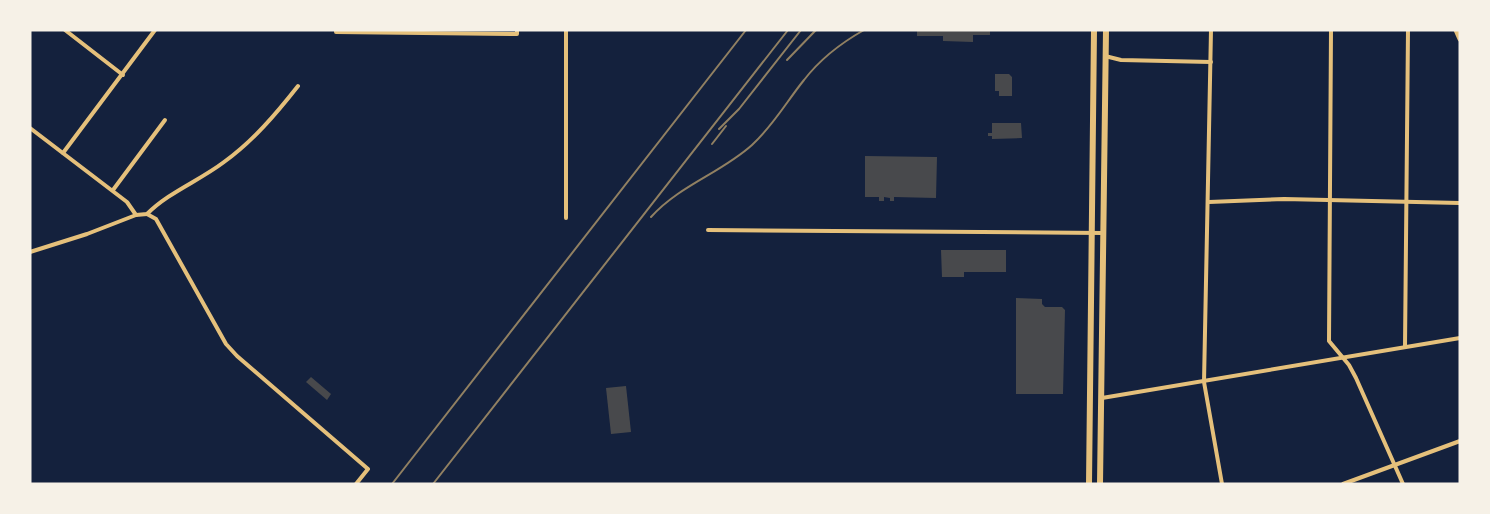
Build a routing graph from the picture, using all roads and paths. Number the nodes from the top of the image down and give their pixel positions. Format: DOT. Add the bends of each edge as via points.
graph roads {
  1 [pos="65,30"];
  2 [pos="155,30"];
  3 [pos="517,30"];
  4 [pos="566,30"];
  5 [pos="1094,30"];
  6 [pos="1106,30"];
  7 [pos="1211,30"];
  8 [pos="1331,30"];
  9 [pos="1408,30"];
  10 [pos="1456,30"];
  11 [pos="336,31"];
  12 [pos="1460,39"];
  13 [pos="1106,56"];
  14 [pos="1211,62"];
  15 [pos="123,75"];
  16 [pos="298,86"];
  17 [pos="165,120"];
  18 [pos="30,128"];
  19 [pos="63,153"];
  20 [pos="113,190"];
  21 [pos="1330,200"];
  22 [pos="1209,202"];
  23 [pos="1460,202"];
  24 [pos="1405,203"];
  25 [pos="136,214"];
  26 [pos="147,214"];
  27 [pos="566,218"];
  28 [pos="708,230"];
  29 [pos="1092,233"];
  30 [pos="1103,233"];
  31 [pos="30,252"];
  32 [pos="1460,338"];
  33 [pos="1404,347"];
  34 [pos="1343,357"];
  35 [pos="1204,382"];
  36 [pos="1101,398"];
  37 [pos="1460,441"];
  38 [pos="1394,465"];
  39 [pos="356,484"];
  40 [pos="1089,484"];
  41 [pos="1100,484"];
  42 [pos="1222,484"];
  43 [pos="1343,484"];
  44 [pos="1403,484"];
  1 -- 15 [label="street"];
  2 -- 15 [label="street"];
  3 -- 11 [label="street" via="517,34"];
  4 -- 27 [label="street"];
  5 -- 29 [label="main road"];
  6 -- 13 [label="main road"];
  7 -- 14 [label="street"];
  8 -- 21 [label="street"];
  9 -- 24 [label="street"];
  10 -- 12 [label="street"];
  13 -- 14 [label="street" via="1121,60"];
  13 -- 30 [label="main road"];
  14 -- 22 [label="street"];
  15 -- 19 [label="street"];
  16 -- 26 [label="street" via="249,142"];
  17 -- 20 [label="street"];
  18 -- 19 [label="street"];
  19 -- 20 [label="street"];
  20 -- 25 [label="street"];
  21 -- 22 [label="street"];
  21 -- 24 [label="street"];
  21 -- 34 [label="street" via="1329,341"];
  22 -- 35 [label="street"];
  23 -- 24 [label="street"];
  24 -- 33 [label="street"];
  25 -- 26 [label="street"];
  25 -- 31 [label="street"];
  26 -- 39 [label="street" via="156,219 226,344 368,469"];
  28 -- 29 [label="street"];
  29 -- 30 [label="street"];
  29 -- 40 [label="main road"];
  30 -- 36 [label="main road"];
  32 -- 33 [label="street"];
  33 -- 34 [label="street"];
  34 -- 35 [label="street"];
  34 -- 38 [label="street"];
  35 -- 36 [label="street"];
  35 -- 42 [label="street"];
  36 -- 41 [label="main road"];
  37 -- 38 [label="street"];
  38 -- 43 [label="street"];
  38 -- 44 [label="street"];
}
